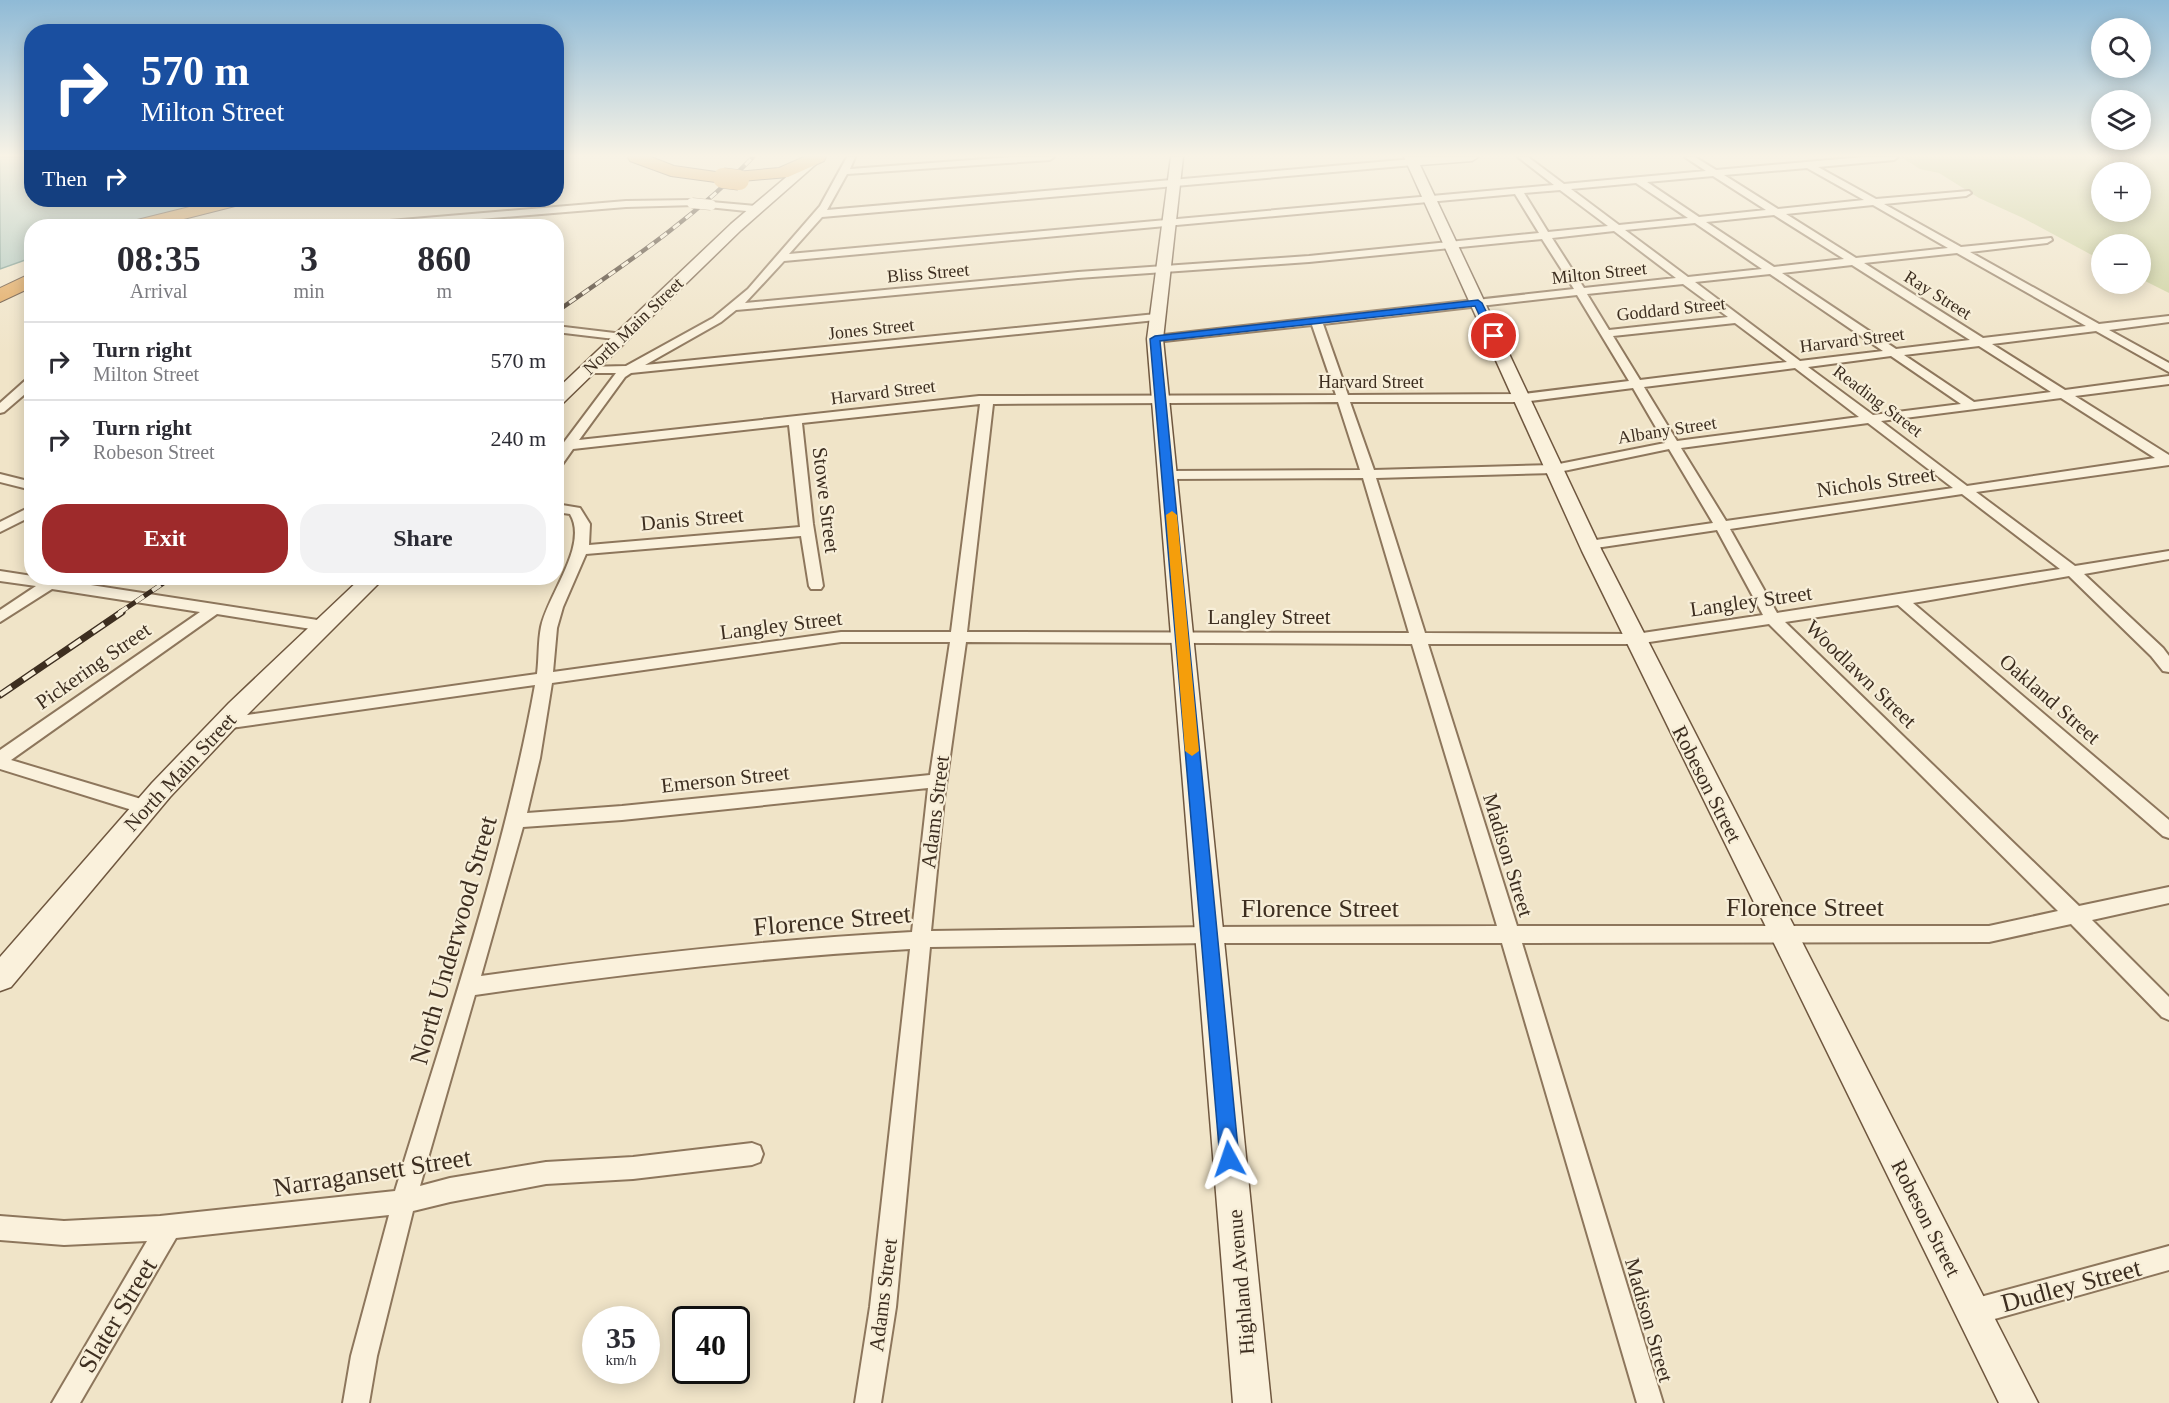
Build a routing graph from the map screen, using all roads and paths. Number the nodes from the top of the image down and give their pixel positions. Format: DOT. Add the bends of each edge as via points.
graph roads {
  1 [pos="743,222"];
  2 [pos="812,222"];
  3 [pos="1174,222"];
  4 [pos="1440,222"];
  5 [pos="1537,222"];
  6 [pos="1612,222"];
  7 [pos="1673,222"];
  8 [pos="1701,222"];
  9 [pos="1792,222"];
  10 [pos="1912,222"];
  11 [pos="1168,223"];
  12 [pos="1619,228"];
  13 [pos="1545,235"];
  14 [pos="2048,240"];
  15 [pos="1450,245"];
  16 [pos="1961,250"];
  17 [pos="782,258"];
  18 [pos="1853,261"];
  19 [pos="24,267"];
  20 [pos="1162,270"];
  21 [pos="1770,271"];
  22 [pos="24,272"];
  23 [pos="24,279"];
  24 [pos="1688,280"];
  25 [pos="2,281"];
  26 [pos="24,282"];
  27 [pos="1580,291"];
  28 [pos="0,296"];
  29 [pos="1478,303"];
  30 [pos="733,307"];
  31 [pos="1740,319"];
  32 [pos="2169,319"];
  33 [pos="1317,322"];
  34 [pos="1156,328"];
  35 [pos="2098,328"];
  36 [pos="564,330"];
  37 [pos="1605,334"];
  38 [pos="623,337"];
  39 [pos="1982,342"];
  40 [pos="1893,353"];
  41 [pos="1799,364"];
  42 [pos="2169,368"];
  43 [pos="589,369"];
  44 [pos="627,370"];
  45 [pos="2169,380"];
  46 [pos="1636,386"];
  47 [pos="24,388"];
  48 [pos="564,392"];
  49 [pos="2064,395"];
  50 [pos="1523,398"];
  51 [pos="987,400"];
  52 [pos="1160,400"];
  53 [pos="1344,400"];
  54 [pos="1974,407"];
  55 [pos="0,410"];
  56 [pos="795,420"];
  57 [pos="1874,420"];
  58 [pos="570,446"];
  59 [pos="1672,446"];
  60 [pos="564,453"];
  61 [pos="2168,460"];
  62 [pos="1554,469"];
  63 [pos="1368,473"];
  64 [pos="1168,475"];
  65 [pos="0,478"];
  66 [pos="24,484"];
  67 [pos="1967,490"];
  68 [pos="564,509"];
  69 [pos="24,514"];
  70 [pos="1720,525"];
  71 [pos="0,528"];
  72 [pos="807,531"];
  73 [pos="1589,545"];
  74 [pos="580,550"];
  75 [pos="2169,555"];
  76 [pos="2073,571"];
  77 [pos="0,576"];
  78 [pos="24,580"];
  79 [pos="48,585"];
  80 [pos="55,585"];
  81 [pos="366,585"];
  82 [pos="816,586"];
  83 [pos="1901,600"];
  84 [pos="213,610"];
  85 [pos="0,618"];
  86 [pos="1772,618"];
  87 [pos="324,626"];
  88 [pos="958,638"];
  89 [pos="1419,638"];
  90 [pos="1182,639"];
  91 [pos="1636,639"];
  92 [pos="2166,659"];
  93 [pos="545,677"];
  94 [pos="224,723"];
  95 [pos="0,761"];
  96 [pos="938,781"];
  97 [pos="145,807"];
  98 [pos="516,821"];
  99 [pos="2169,831"];
  100 [pos="2169,895"];
  101 [pos="2074,914"];
  102 [pos="1784,934"];
  103 [pos="1209,935"];
  104 [pos="1509,935"];
  105 [pos="921,939"];
  106 [pos="9,958"];
  107 [pos="0,978"];
  108 [pos="469,987"];
  109 [pos="2169,1011"];
  110 [pos="752,1154"];
  111 [pos="404,1202"];
  112 [pos="169,1227"];
  113 [pos="0,1228"];
  114 [pos="2169,1258"];
  115 [pos="1973,1312"];
  116 [pos="65,1403"];
  117 [pos="356,1403"];
  118 [pos="868,1403"];
  119 [pos="1252,1403"];
  120 [pos="1650,1403"];
  121 [pos="2019,1403"];
  1 -- 38 [label="main road, North Main Street"];
  2 -- 17 [label="street"];
  3 -- 11 [label="street"];
  4 -- 15 [label="main road, Robeson Street"];
  5 -- 13 [label="street, Woodlawn Street"];
  6 -- 12 [label="street, Reading Street"];
  7 -- 12 [label="street, Bliss Street"];
  8 -- 21 [label="street"];
  9 -- 18 [label="street, Ray Street"];
  10 -- 16 [label="street"];
  11 -- 17 [label="street"];
  11 -- 20 [label="main road, Highland Avenue"];
  12 -- 13 [label="street, Bliss Street"];
  12 -- 24 [label="street, Reading Street"];
  13 -- 15 [label="street, Bliss Street"];
  13 -- 27 [label="street, Woodlawn Street"];
  14 -- 16 [label="street, Milton Street"];
  15 -- 20 [label="street, Bliss Street"];
  15 -- 29 [label="main road, Robeson Street"];
  16 -- 18 [label="street, Milton Street"];
  16 -- 35 [label="street"];
  17 -- 30 [label="street"];
  18 -- 21 [label="street, Milton Street"];
  18 -- 39 [label="street, Ray Street"];
  19 -- 25 [label="highway"];
  20 -- 30 [label="street, Bliss Street"];
  20 -- 34 [label="main road, Highland Avenue"];
  21 -- 24 [label="street, Milton Street"];
  21 -- 40 [label="street"];
  22 -- 25 [label="highway"];
  23 -- 25 [label="highway"];
  24 -- 27 [label="street, Milton Street"];
  24 -- 31 [label="street, Reading Street"];
  26 -- 28 [label="highway"];
  27 -- 29 [label="street, Milton Street"];
  27 -- 37 [label="street, Woodlawn Street"];
  29 -- 33 [label="street, Milton Street"];
  29 -- 50 [label="main road, Robeson Street"];
  30 -- 44 [label="street" via="717,320"];
  31 -- 37 [label="street, Goddard Street"];
  31 -- 41 [label="street, Reading Street"];
  32 -- 35 [label="street, Harvard Street"];
  33 -- 34 [label="street, Milton Street"];
  33 -- 53 [label="street, Madison Street"];
  34 -- 44 [label="street, Jones Street"];
  34 -- 52 [label="main road, Highland Avenue"];
  35 -- 39 [label="street, Harvard Street"];
  35 -- 42 [label="street"];
  36 -- 38 [label="street"];
  37 -- 46 [label="street, Woodlawn Street"];
  38 -- 43 [label="main road, North Main Street"];
  39 -- 40 [label="street, Harvard Street"];
  39 -- 49 [label="street, Ray Street"];
  40 -- 41 [label="street, Harvard Street"];
  40 -- 54 [label="street"];
  41 -- 46 [label="street, Harvard Street"];
  41 -- 57 [label="street, Reading Street"];
  43 -- 44 [label="street, Jones Street"];
  43 -- 48 [label="main road, North Main Street"];
  44 -- 58 [label="street" via="617,378"];
  45 -- 49 [label="street, Albany Street"];
  46 -- 50 [label="street, Harvard Street"];
  46 -- 59 [label="street, Woodlawn Street"];
  47 -- 55 [label="street"];
  49 -- 54 [label="street, Albany Street"];
  49 -- 61 [label="street, Ray Street"];
  50 -- 53 [label="street, Harvard Street"];
  50 -- 62 [label="main road, Robeson Street"];
  51 -- 52 [label="street, Harvard Street"];
  51 -- 56 [label="street, Harvard Street"];
  51 -- 88 [label="street, Adams Street"];
  52 -- 53 [label="street, Harvard Street"];
  52 -- 64 [label="main road, Highland Avenue"];
  53 -- 63 [label="street, Madison Street"];
  54 -- 57 [label="street, Albany Street"];
  56 -- 58 [label="street, Harvard Street"];
  56 -- 72 [label="street, Stowe Street"];
  57 -- 59 [label="street, Albany Street"];
  57 -- 67 [label="street, Reading Street"];
  58 -- 60 [label="street"];
  59 -- 62 [label="street, Albany Street"];
  59 -- 70 [label="street, Woodlawn Street"];
  61 -- 67 [label="street, Nichols Street"];
  62 -- 63 [label="street, Albany Street"];
  62 -- 73 [label="main road, Robeson Street"];
  63 -- 64 [label="street, Albany Street"];
  63 -- 89 [label="street, Madison Street"];
  64 -- 90 [label="main road, Highland Avenue"];
  65 -- 66 [label="street"];
  67 -- 70 [label="street, Nichols Street"];
  67 -- 76 [label="street, Reading Street"];
  68 -- 74 [label="street, North Underwood Street" via="575,511 584,524"];
  69 -- 71 [label="street"];
  70 -- 73 [label="street, Nichols Street"];
  70 -- 86 [label="street, Woodlawn Street"];
  72 -- 74 [label="street, Danis Street"];
  72 -- 82 [label="street, Stowe Street"];
  73 -- 91 [label="main road, Robeson Street"];
  74 -- 93 [label="street, North Underwood Street" via="549,628"];
  75 -- 76 [label="street, Langley Street"];
  76 -- 83 [label="street, Langley Street"];
  76 -- 92 [label="street, Reading Street"];
  77 -- 78 [label="street"];
  79 -- 85 [label="street"];
  80 -- 84 [label="street"];
  81 -- 87 [label="main road, North Main Street"];
  83 -- 86 [label="street, Langley Street"];
  83 -- 99 [label="street, Oakland Street"];
  84 -- 87 [label="street"];
  84 -- 95 [label="street, Pickering Street"];
  86 -- 91 [label="street, Langley Street"];
  86 -- 101 [label="street, Woodlawn Street"];
  87 -- 94 [label="main road, North Main Street"];
  88 -- 90 [label="street, Langley Street"];
  88 -- 93 [label="street, Langley Street" via="841,637"];
  88 -- 96 [label="street, Adams Street"];
  89 -- 90 [label="street, Langley Street"];
  89 -- 91 [label="street, Langley Street"];
  89 -- 104 [label="street, Madison Street"];
  90 -- 103 [label="main road, Highland Avenue"];
  91 -- 102 [label="main road, Robeson Street"];
  93 -- 94 [label="street, Langley Street"];
  93 -- 98 [label="street, North Underwood Street"];
  94 -- 97 [label="main road, North Main Street"];
  95 -- 97 [label="street"];
  96 -- 98 [label="street, Emerson Street"];
  96 -- 105 [label="street, Adams Street"];
  97 -- 106 [label="main road, North Main Street"];
  98 -- 108 [label="street, North Underwood Street"];
  100 -- 101 [label="street, Florence Street"];
  101 -- 102 [label="street, Florence Street" via="1989,934"];
  101 -- 109 [label="street, Woodlawn Street"];
  102 -- 104 [label="street, Florence Street"];
  102 -- 115 [label="main road, Robeson Street"];
  103 -- 104 [label="street, Florence Street"];
  103 -- 105 [label="street, Florence Street"];
  103 -- 119 [label="main road, Highland Avenue"];
  104 -- 120 [label="street, Madison Street"];
  105 -- 108 [label="street, Florence Street" via="831,945"];
  105 -- 118 [label="street, Adams Street" via="883,1307"];
  106 -- 107 [label="main road, North Main Street"];
  108 -- 111 [label="street, North Underwood Street"];
  110 -- 111 [label="street, Narragansett Street" via="633,1168 546,1173"];
  111 -- 112 [label="street, Narragansett Street"];
  111 -- 117 [label="street, North Underwood Street" via="364,1356"];
  112 -- 113 [label="street, Narragansett Street" via="64,1233"];
  112 -- 116 [label="street, Slater Street"];
  114 -- 115 [label="street, Dudley Street"];
  115 -- 121 [label="main road, Robeson Street"];
}
